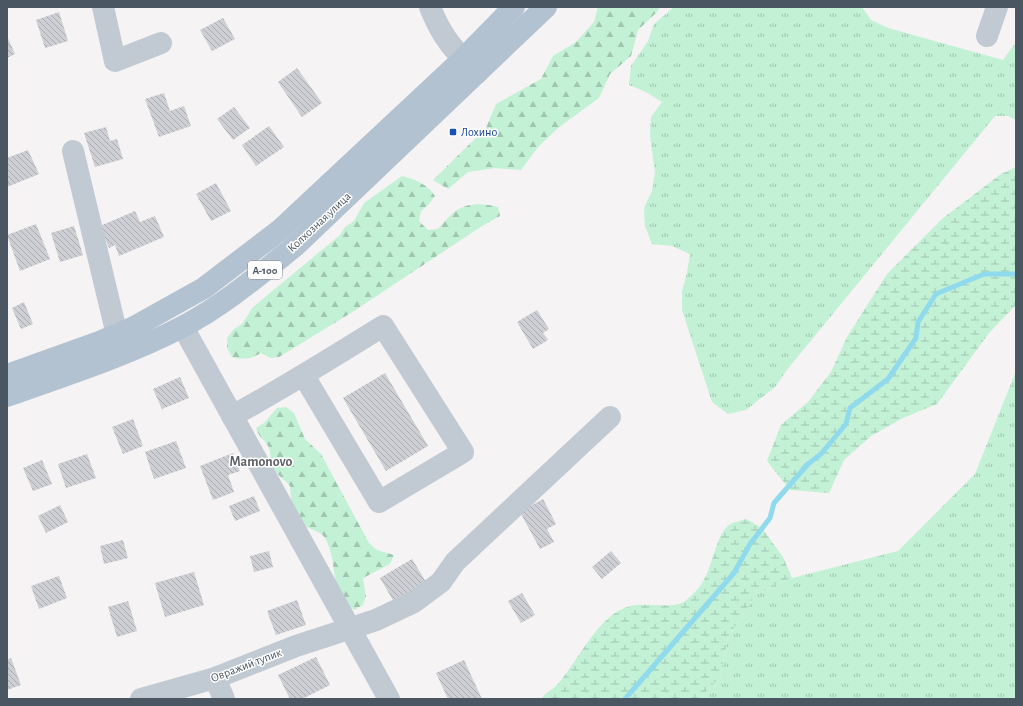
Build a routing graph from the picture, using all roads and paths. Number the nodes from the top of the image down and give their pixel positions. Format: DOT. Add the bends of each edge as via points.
graph roads {
  1 [pos="103,7"];
  2 [pos="430,7"];
  3 [pos="514,7"];
  4 [pos="546,7"];
  5 [pos="997,7"];
  6 [pos="987,36"];
  7 [pos="161,43"];
  8 [pos="470,66"];
  9 [pos="73,151"];
  10 [pos="183,327"];
  11 [pos="117,334"];
  12 [pos="7,375"];
  13 [pos="304,376"];
  14 [pos="7,396"];
  15 [pos="232,416"];
  16 [pos="610,417"];
  17 [pos="350,629"];
  18 [pos="215,678"];
  19 [pos="141,699"];
  20 [pos="224,699"];
  21 [pos="389,699"];
  1 -- 7 [label="street" via="115,61"];
  2 -- 8 [label="street" via="447,42"];
  3 -- 8 [label="main road"];
  4 -- 8 [label="main road"];
  5 -- 6 [label="street"];
  8 -- 10 [label="main road, Колхозная улица / А-100" via="295,246 256,277"];
  8 -- 11 [label="main road, Колхозная улица / А-100" via="280,230 204,288 166,311"];
  9 -- 11 [label="street"];
  10 -- 14 [label="main road, Колхозная улица / А-100" via="105,361"];
  10 -- 15 [label="street"];
  11 -- 12 [label="main road, Колхозная улица / А-100"];
  13 -- 13 [label="street" via="379,502 463,452 383,326"];
  13 -- 15 [label="street"];
  15 -- 17 [label="street"];
  16 -- 17 [label="street, Овражий тупик" via="455,562 441,582 414,602"];
  17 -- 18 [label="street, Овражий тупик" via="296,646"];
  17 -- 21 [label="street"];
  18 -- 19 [label="street, Овражий тупик"];
  18 -- 20 [label="street"];
}
